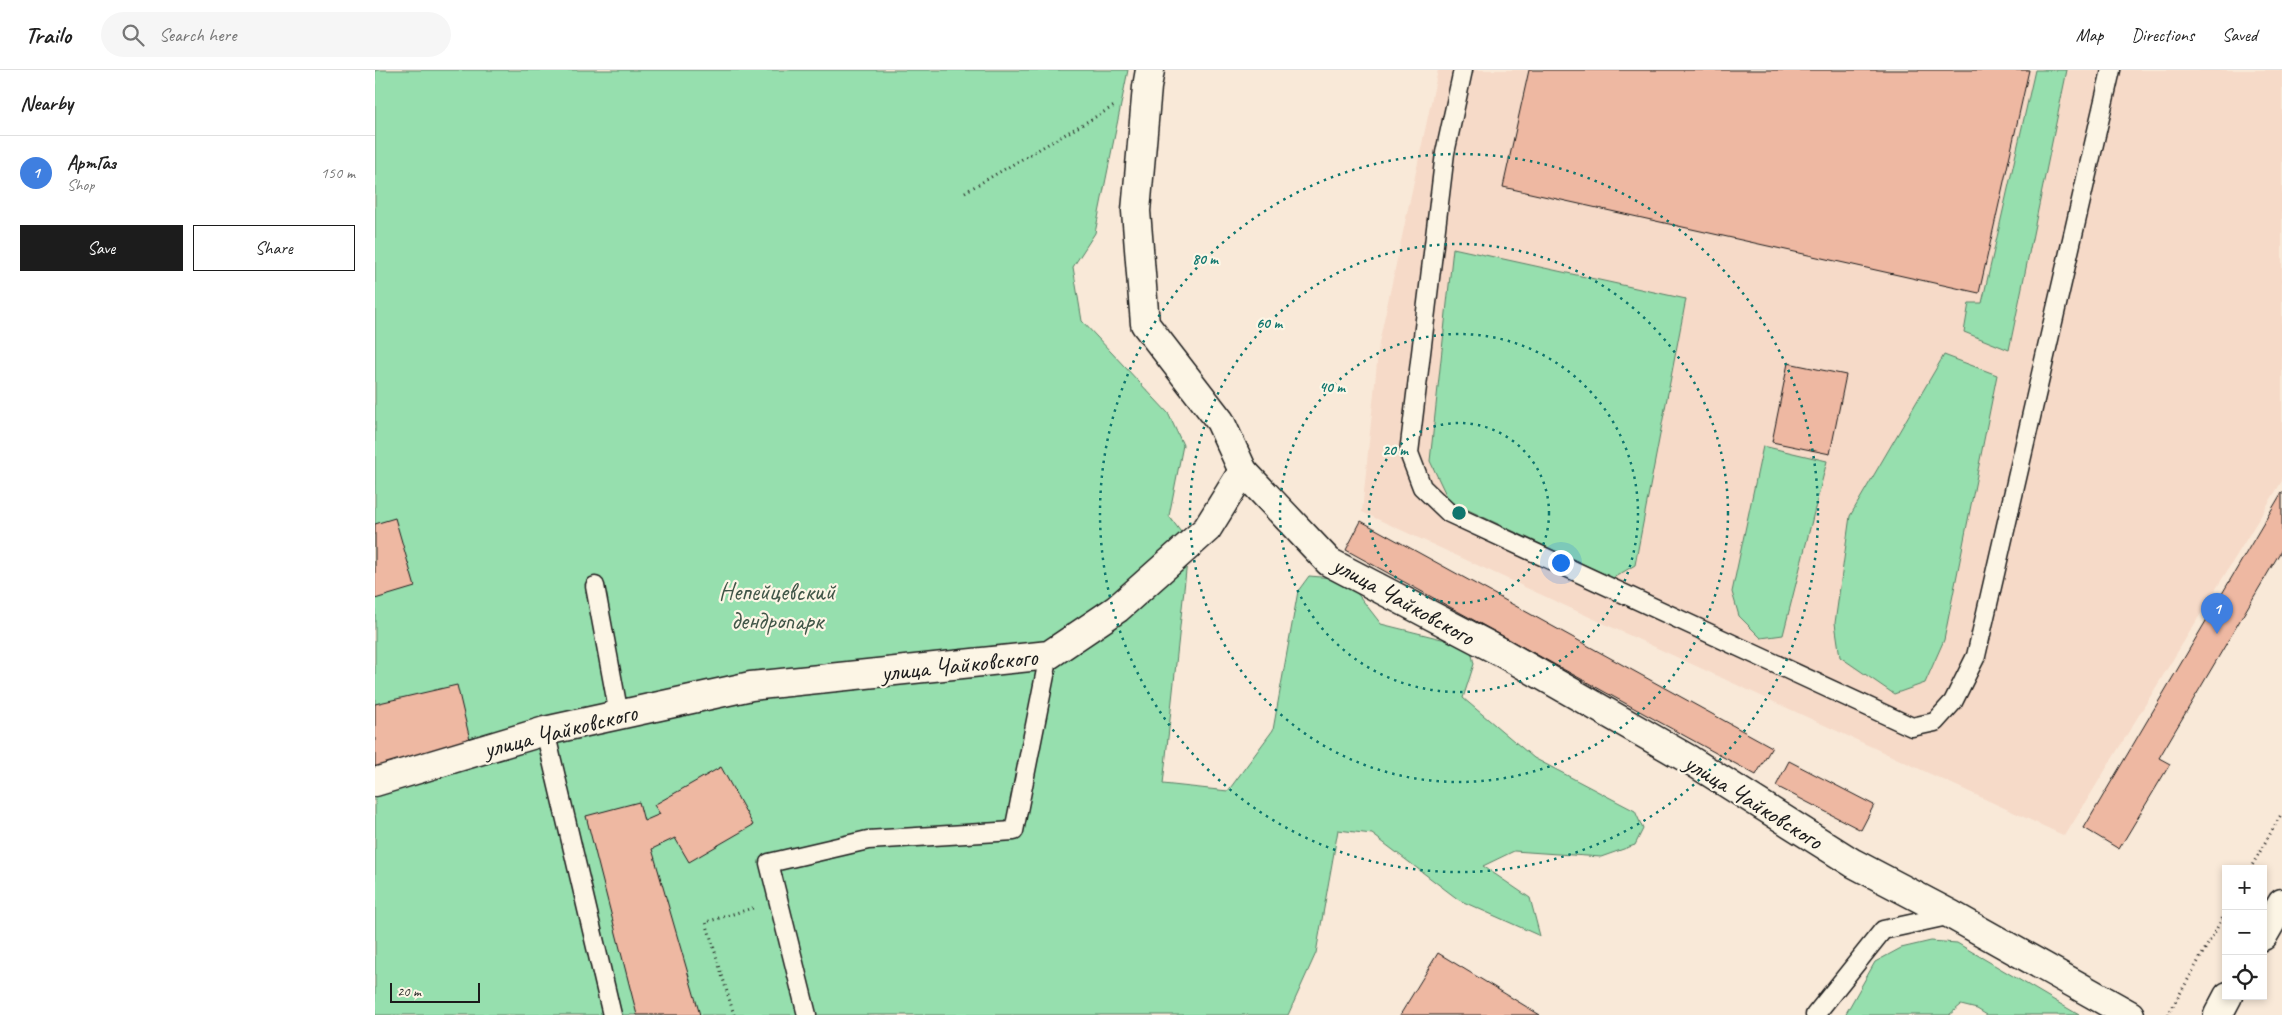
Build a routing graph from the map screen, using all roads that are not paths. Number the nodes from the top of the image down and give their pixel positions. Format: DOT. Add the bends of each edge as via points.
graph roads {
  1 [pos="1463,70"];
  2 [pos="2111,70"];
  3 [pos="1149,79"];
  4 [pos="1243,471"];
  5 [pos="595,586"];
  6 [pos="1049,655"];
  7 [pos="619,714"];
  8 [pos="545,730"];
  9 [pos="375,782"];
  10 [pos="2282,903"];
  11 [pos="1952,915"];
  12 [pos="2267,929"];
  13 [pos="2227,1000"];
  14 [pos="612,1015"];
  15 [pos="807,1015"];
  16 [pos="1815,1015"];
  17 [pos="2130,1015"];
  18 [pos="2218,1015"];
  1 -- 2 [label="lane" via="1445,153 1409,453 1422,487 1449,513 1912,726 1935,722 1953,702 1976,656"];
  3 -- 4 [label="street" via="1136,211 1145,324 1220,421"];
  4 -- 6 [label="street, улица Чайковского" via="1207,529 1117,609"];
  4 -- 11 [label="street, улица Чайковского" via="1329,562 1510,657 1690,760 1853,863"];
  5 -- 7 [label="lane"];
  6 -- 7 [label="street, улица Чайковского" via="751,686"];
  6 -- 15 [label="lane" via="1015,831 868,840 769,863"];
  7 -- 8 [label="street, улица Чайковского"];
  8 -- 9 [label="street, улица Чайковского"];
  8 -- 14 [label="lane"];
  10 -- 12 [label="street"];
  11 -- 16 [label="lane" via="1883,930"];
  11 -- 17 [label="street, улица Чайковского"];
  13 -- 18 [label="street"];
}
